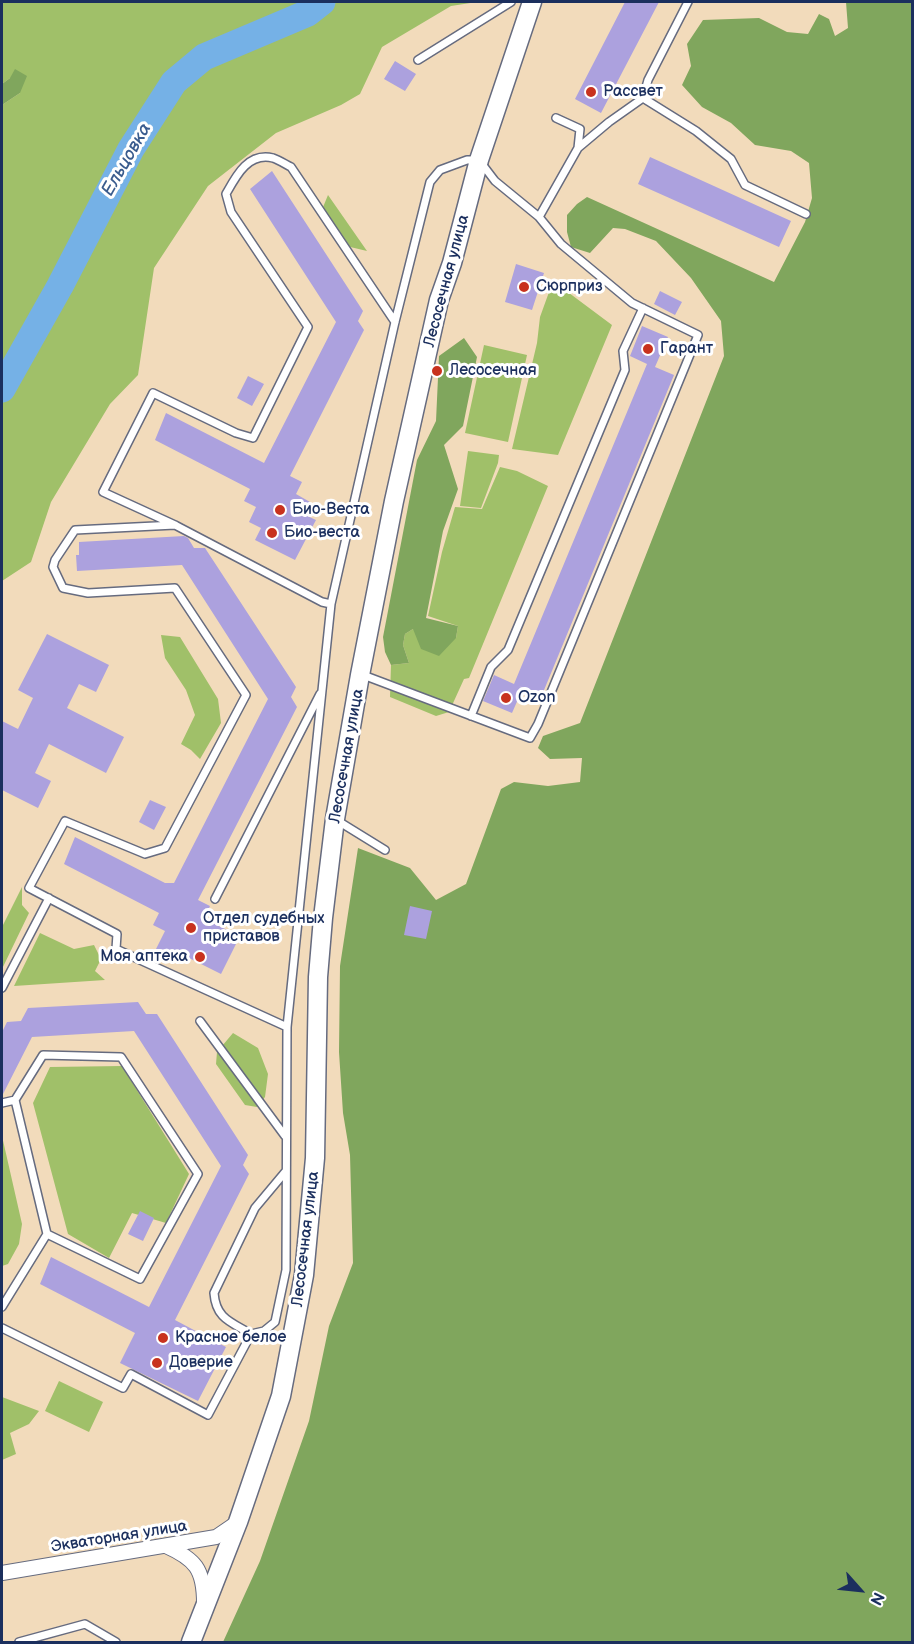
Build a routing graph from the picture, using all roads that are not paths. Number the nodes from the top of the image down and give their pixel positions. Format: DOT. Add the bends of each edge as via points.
graph roads {
  1 [pos="511,2"];
  2 [pos="532,2"];
  3 [pos="688,2"];
  4 [pos="418,60"];
  5 [pos="643,98"];
  6 [pos="556,118"];
  7 [pos="579,148"];
  8 [pos="479,160"];
  9 [pos="806,214"];
  10 [pos="539,217"];
  11 [pos="643,308"];
  12 [pos="395,322"];
  13 [pos="175,525"];
  14 [pos="332,604"];
  15 [pos="360,675"];
  16 [pos="322,689"];
  17 [pos="471,716"];
  18 [pos="335,819"];
  19 [pos="385,850"];
  20 [pos="49,898"];
  21 [pos="215,899"];
  22 [pos="2,988"];
  23 [pos="200,1021"];
  24 [pos="286,1027"];
  25 [pos="15,1100"];
  26 [pos="2,1103"];
  27 [pos="285,1136"];
  28 [pos="286,1171"];
  29 [pos="47,1234"];
  30 [pos="2,1307"];
  31 [pos="2,1328"];
  32 [pos="251,1334"];
  33 [pos="238,1522"];
  34 [pos="166,1546"];
  35 [pos="2,1572"];
  36 [pos="204,1610"];
  37 [pos="19,1642"];
  38 [pos="116,1642"];
  39 [pos="191,1642"];
  1 -- 4 [label="lane"];
  2 -- 8 [label="street, Лесосечная улица"];
  3 -- 5 [label="lane" via="648,80"];
  5 -- 7 [label="lane"];
  5 -- 9 [label="lane" via="696,131 731,159 745,185"];
  6 -- 7 [label="lane" via="580,129"];
  7 -- 10 [label="lane"];
  8 -- 10 [label="lane" via="495,181"];
  8 -- 12 [label="lane" via="440,170 429,182"];
  8 -- 15 [label="street, Лесосечная улица" via="434,323"];
  10 -- 11 [label="lane" via="561,244"];
  11 -- 17 [label="lane" via="623,351 625,370 508,651 491,667"];
  11 -- 17 [label="lane" via="698,336 538,724 530,738"];
  12 -- 13 [label="lane" via="291,167 273,158 257,157 239,171 226,194 231,212 308,327 253,438 153,393 104,492"];
  12 -- 14 [label="lane"];
  13 -- 14 [label="lane"];
  13 -- 20 [label="lane" via="75,530 53,567 63,588 88,593 175,588 246,695 165,848 145,854 65,820 29,888"];
  14 -- 16 [label="lane"];
  15 -- 17 [label="lane"];
  15 -- 18 [label="street, Лесосечная улица"];
  16 -- 21 [label="lane"];
  16 -- 24 [label="lane"];
  18 -- 19 [label="lane"];
  18 -- 33 [label="street, Лесосечная улица" via="318,977 315,1158 304,1275 281,1396"];
  20 -- 22 [label="lane"];
  20 -- 24 [label="lane" via="117,934 116,949"];
  23 -- 27 [label="lane"];
  24 -- 27 [label="lane"];
  25 -- 26 [label="lane"];
  25 -- 29 [label="lane"];
  25 -- 29 [label="lane" via="43,1055 122,1057 198,1174 140,1279"];
  27 -- 28 [label="lane"];
  28 -- 32 [label="lane" via="286,1270 275,1322 264,1331"];
  28 -- 32 [label="lane" via="255,1208 214,1293 221,1316"];
  29 -- 30 [label="lane"];
  31 -- 32 [label="lane" via="123,1388 131,1374 208,1415"];
  33 -- 34 [label="street, Экваторная улица" via="216,1537"];
  33 -- 36 [label="street, Лесосечная улица"];
  34 -- 35 [label="street, Экваторная улица"];
  34 -- 36 [label="street" via="186,1555 199,1569"];
  36 -- 39 [label="street, Лесосечная улица"];
  37 -- 38 [label="lane" via="85,1624"];
}
